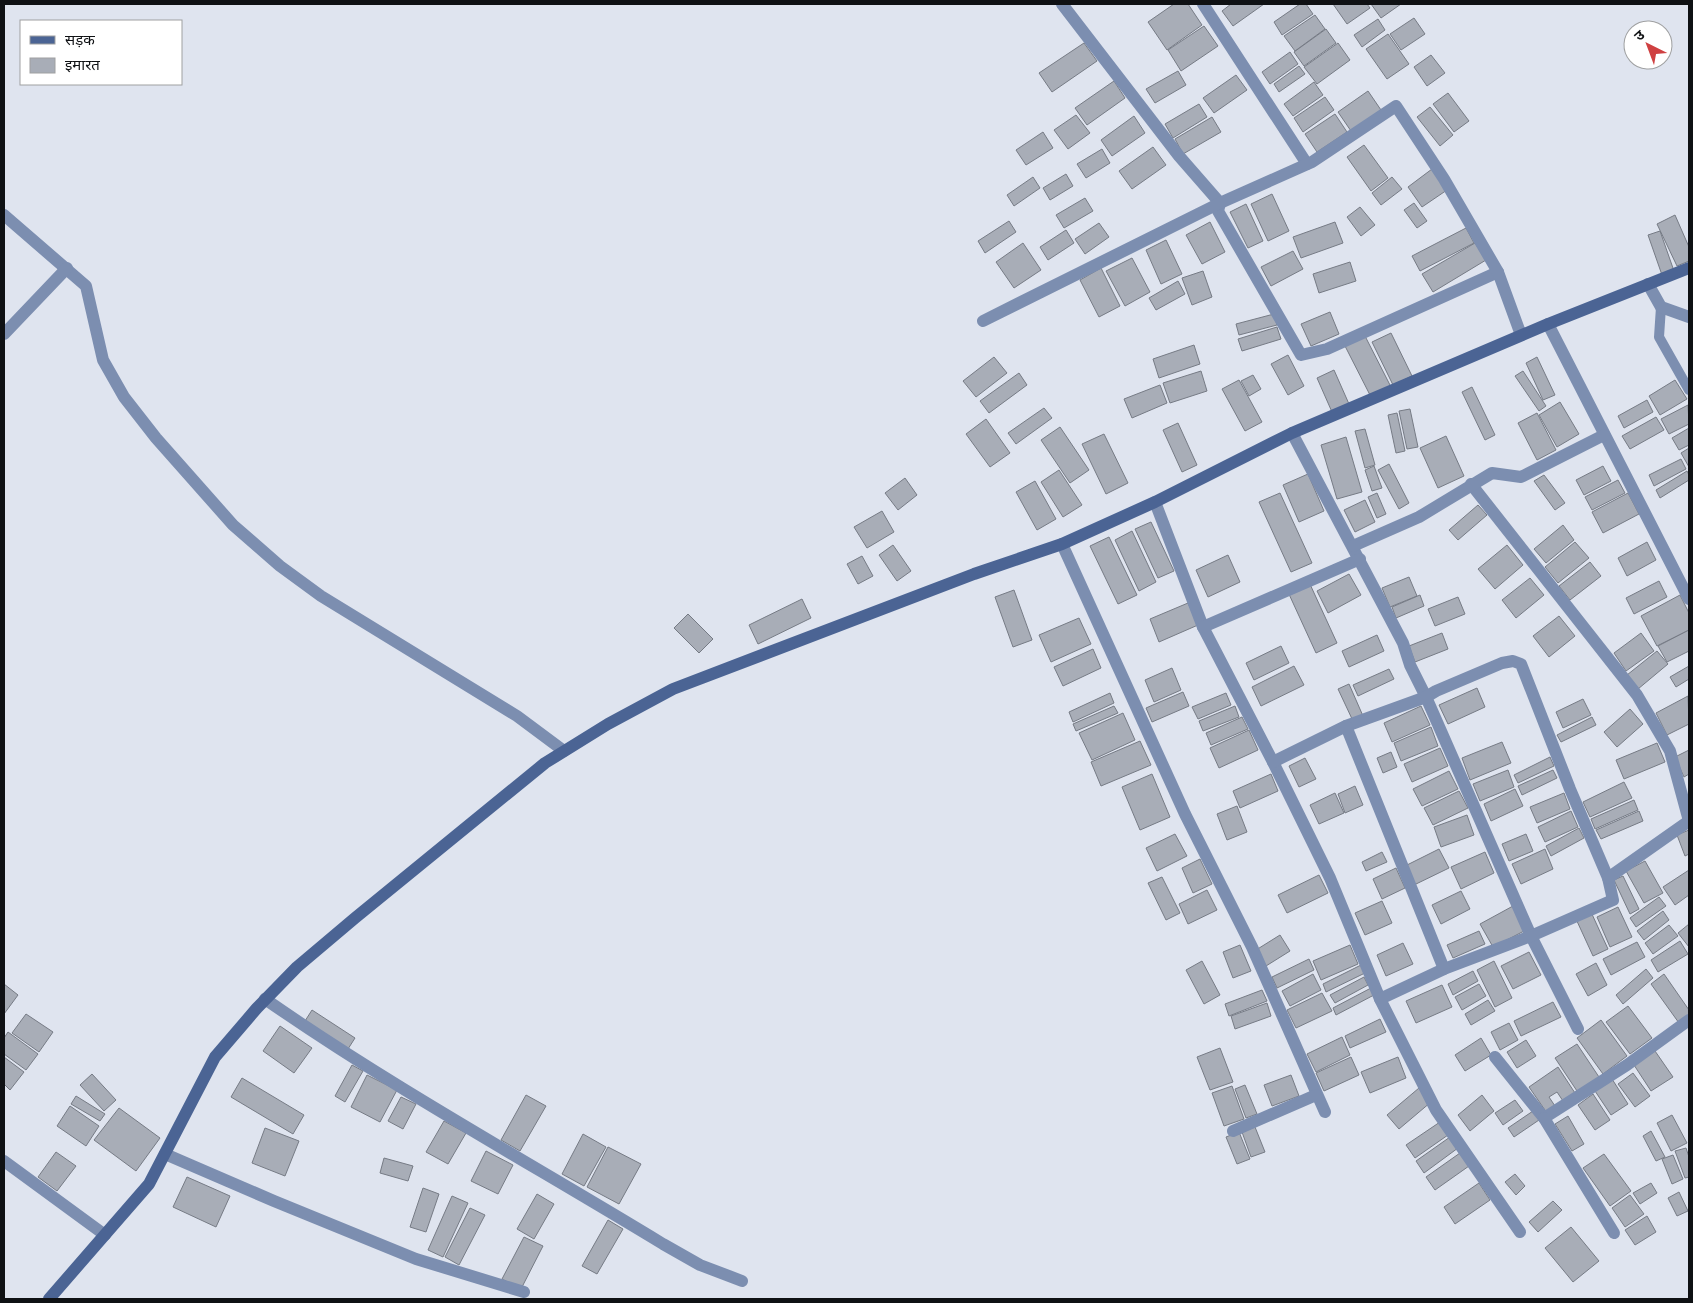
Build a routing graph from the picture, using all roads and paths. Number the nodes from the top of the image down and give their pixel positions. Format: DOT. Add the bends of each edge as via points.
graph roads {
  1 [pos="1062,4"];
  2 [pos="1202,4"];
  3 [pos="1307,164"];
  4 [pos="1220,203"];
  5 [pos="4,216"];
  6 [pos="67,268"];
  7 [pos="1689,268"];
  8 [pos="1498,272"];
  9 [pos="1648,284"];
  10 [pos="1661,307"];
  11 [pos="1689,317"];
  12 [pos="983,321"];
  13 [pos="1548,324"];
  14 [pos="4,334"];
  15 [pos="1521,335"];
  16 [pos="1689,390"];
  17 [pos="1292,433"];
  18 [pos="1604,435"];
  19 [pos="1471,484"];
  20 [pos="1155,502"];
  21 [pos="1062,544"];
  22 [pos="1353,546"];
  23 [pos="1360,559"];
  24 [pos="1689,599"];
  25 [pos="1203,627"];
  26 [pos="1426,697"];
  27 [pos="1346,726"];
  28 [pos="564,751"];
  29 [pos="1273,762"];
  30 [pos="1689,821"];
  31 [pos="1608,878"];
  32 [pos="1531,936"];
  33 [pos="1444,969"];
  34 [pos="265,999"];
  35 [pos="1380,999"];
  36 [pos="1689,1020"];
  37 [pos="1578,1029"];
  38 [pos="1495,1057"];
  39 [pos="1316,1095"];
  40 [pos="1325,1112"];
  41 [pos="1544,1118"];
  42 [pos="1233,1131"];
  43 [pos="165,1154"];
  44 [pos="4,1161"];
  45 [pos="1520,1232"];
  46 [pos="1614,1233"];
  47 [pos="105,1235"];
  48 [pos="742,1281"];
  49 [pos="524,1292"];
  50 [pos="49,1299"];
  1 -- 4 [label="street" via="1178,156"];
  2 -- 3 [label="street"];
  3 -- 4 [label="street"];
  3 -- 8 [label="street" via="1396,106 1444,179"];
  4 -- 8 [label="street" via="1218,211 1300,355 1327,349"];
  4 -- 12 [label="street"];
  5 -- 6 [label="street"];
  6 -- 14 [label="street"];
  6 -- 28 [label="street" via="86,286 102,360 124,397 233,525 321,596 517,716"];
  7 -- 9 [label="main road"];
  8 -- 15 [label="street"];
  9 -- 10 [label="street"];
  9 -- 13 [label="main road"];
  10 -- 11 [label="street"];
  10 -- 16 [label="lane" via="1660,337"];
  13 -- 15 [label="main road"];
  13 -- 18 [label="street"];
  15 -- 17 [label="main road"];
  17 -- 20 [label="main road"];
  17 -- 22 [label="street"];
  18 -- 19 [label="street" via="1521,477 1492,473"];
  18 -- 24 [label="street"];
  19 -- 22 [label="street" via="1419,517"];
  19 -- 30 [label="street" via="1637,695 1670,751"];
  20 -- 21 [label="main road"];
  20 -- 25 [label="street"];
  21 -- 28 [label="main road" via="673,689"];
  21 -- 39 [label="street" via="1185,814 1252,947"];
  22 -- 23 [label="street"];
  23 -- 25 [label="street"];
  23 -- 26 [label="street" via="1403,643"];
  25 -- 29 [label="street"];
  26 -- 27 [label="street"];
  26 -- 31 [label="street" via="1502,663 1514,661 1521,664"];
  26 -- 32 [label="street"];
  27 -- 29 [label="street"];
  27 -- 33 [label="street"];
  28 -- 34 [label="main road" via="355,918"];
  29 -- 35 [label="street" via="1330,878"];
  30 -- 31 [label="street"];
  31 -- 32 [label="street" via="1613,900"];
  32 -- 33 [label="street"];
  32 -- 37 [label="street"];
  33 -- 35 [label="street"];
  34 -- 43 [label="main road" via="215,1057"];
  34 -- 48 [label="street" via="394,1084 663,1244 700,1265"];
  35 -- 45 [label="street" via="1436,1110"];
  36 -- 41 [label="street" via="1627,1065"];
  38 -- 41 [label="street"];
  39 -- 40 [label="street"];
  39 -- 42 [label="street"];
  41 -- 46 [label="street"];
  43 -- 47 [label="main road" via="148,1184"];
  43 -- 49 [label="street" via="416,1259"];
  44 -- 47 [label="street"];
  47 -- 50 [label="main road"];
}
